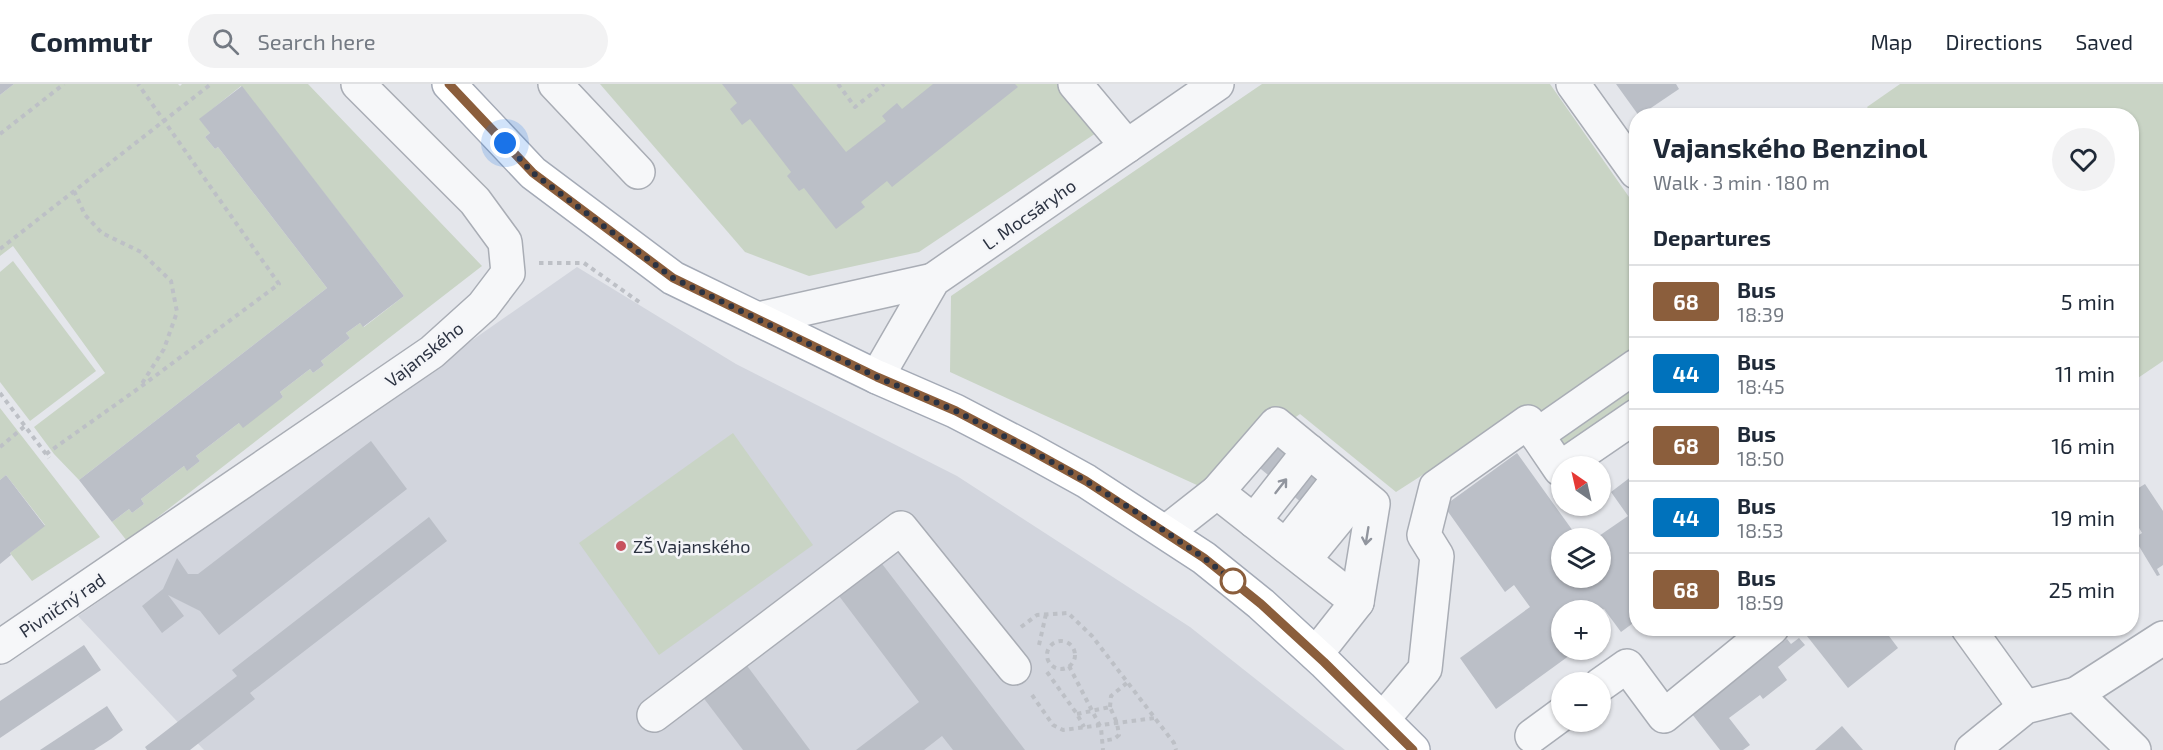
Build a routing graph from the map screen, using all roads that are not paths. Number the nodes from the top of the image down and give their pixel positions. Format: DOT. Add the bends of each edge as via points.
graph roads {
  1 [pos="358,84"];
  2 [pos="449,84"];
  3 [pos="555,84"];
  4 [pos="1074,84"];
  5 [pos="1217,84"];
  6 [pos="1573,84"];
  7 [pos="1127,146"];
  8 [pos="1629,162"];
  9 [pos="638,172"];
  10 [pos="933,280"];
  11 [pos="758,319"];
  12 [pos="1629,371"];
  13 [pos="877,377"];
  14 [pos="1629,421"];
  15 [pos="1537,435"];
  16 [pos="1299,443"];
  17 [pos="1553,456"];
  18 [pos="1579,456"];
  19 [pos="1350,485"];
  20 [pos="1235,506"];
  21 [pos="1166,532"];
  22 [pos="1295,553"];
  23 [pos="124,563"];
  24 [pos="1357,602"];
  25 [pos="1762,636"];
  26 [pos="1974,636"];
  27 [pos="2163,638"];
  28 [pos="0,647"];
  29 [pos="1316,654"];
  30 [pos="1029,669"];
  31 [pos="1611,678"];
  32 [pos="2076,694"];
  33 [pos="2025,707"];
  34 [pos="654,715"];
  35 [pos="1383,719"];
  36 [pos="1551,722"];
  37 [pos="1532,736"];
  38 [pos="1413,750"];
  39 [pos="1972,750"];
  40 [pos="2134,750"];
  1 -- 23 [label="street, Vajanského" via="475,201 505,242 508,273 483,306 432,352"];
  2 -- 11 [label="main road" via="533,173 673,278"];
  3 -- 9 [label="street"];
  4 -- 7 [label="street"];
  5 -- 7 [label="street, L. Mocsáryho"];
  6 -- 8 [label="street"];
  7 -- 10 [label="street, L. Mocsáryho"];
  10 -- 11 [label="street"];
  10 -- 13 [label="street, L. Mocsáryho"];
  11 -- 13 [label="main road"];
  12 -- 15 [label="street"];
  13 -- 21 [label="main road" via="956,411 1030,450"];
  14 -- 18 [label="street"];
  15 -- 17 [label="street"];
  15 -- 35 [label="street" via="1528,422 1436,487 1424,535 1437,556 1425,669"];
  16 -- 19 [label="street"];
  20 -- 16 [label="street, one-way"];
  16 -- 20 [label="street" via="1276,424"];
  19 -- 22 [label="street"];
  19 -- 24 [label="street, one-way" via="1372,504"];
  20 -- 21 [label="street"];
  20 -- 22 [label="street"];
  21 -- 29 [label="main road" via="1261,604"];
  22 -- 24 [label="street"];
  23 -- 28 [label="street, Pivničný rad"];
  24 -- 29 [label="street"];
  25 -- 31 [label="street" via="1664,716 1627,666"];
  26 -- 33 [label="street"];
  27 -- 32 [label="street"];
  29 -- 35 [label="main road"];
  30 -- 34 [label="street" via="901,528"];
  32 -- 33 [label="street"];
  32 -- 40 [label="street"];
  33 -- 39 [label="street"];
  35 -- 38 [label="main road"];
  36 -- 37 [label="street"];
}
